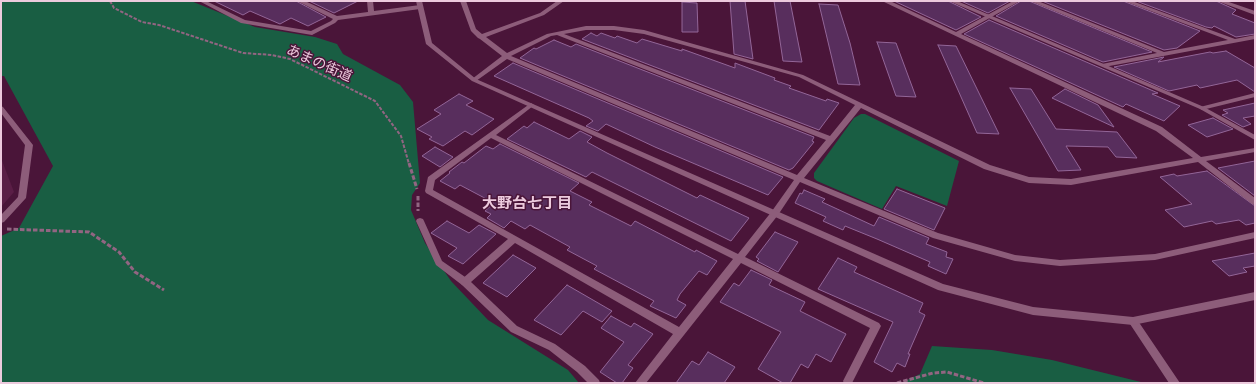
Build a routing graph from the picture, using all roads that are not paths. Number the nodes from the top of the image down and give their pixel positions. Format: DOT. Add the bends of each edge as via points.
graph roads {
  1 [pos="202,1"];
  2 [pos="300,1"];
  3 [pos="370,1"];
  4 [pos="463,1"];
  5 [pos="561,1"];
  6 [pos="885,1"];
  7 [pos="952,1"];
  8 [pos="1017,1"];
  9 [pos="1033,1"];
  10 [pos="1127,1"];
  11 [pos="1220,1"];
  12 [pos="420,4"];
  13 [pos="1255,13"];
  14 [pos="371,14"];
  15 [pos="988,17"];
  16 [pos="336,18"];
  17 [pos="558,33"];
  18 [pos="956,34"];
  19 [pos="480,37"];
  20 [pos="1255,37"];
  21 [pos="1235,41"];
  22 [pos="1163,53"];
  23 [pos="506,56"];
  24 [pos="1104,64"];
  25 [pos="474,80"];
  26 [pos="1255,95"];
  27 [pos="860,104"];
  28 [pos="531,105"];
  29 [pos="1,108"];
  30 [pos="1202,108"];
  31 [pos="491,135"];
  32 [pos="1255,138"];
  33 [pos="831,140"];
  34 [pos="1255,150"];
  35 [pos="1201,160"];
  36 [pos="799,178"];
  37 [pos="1255,202"];
  38 [pos="775,213"];
  39 [pos="1,220"];
  40 [pos="420,221"];
  41 [pos="1255,236"];
  42 [pos="514,239"];
  43 [pos="738,258"];
  44 [pos="465,282"];
  45 [pos="1255,296"];
  46 [pos="1133,321"];
  47 [pos="679,332"];
  48 [pos="848,381"];
  49 [pos="595,383"];
  50 [pos="640,383"];
  51 [pos="1175,383"];
  1 -- 16 [label="street" via="243,22 312,33"];
  2 -- 16 [label="street"];
  3 -- 14 [label="street"];
  4 -- 19 [label="street" via="473,30"];
  5 -- 19 [label="street" via="542,14"];
  6 -- 18 [label="street"];
  7 -- 15 [label="street"];
  8 -- 15 [label="street"];
  9 -- 22 [label="street"];
  10 -- 21 [label="street"];
  11 -- 13 [label="street"];
  12 -- 14 [label="street"];
  12 -- 25 [label="street" via="429,44"];
  14 -- 16 [label="street"];
  15 -- 18 [label="street"];
  15 -- 24 [label="street"];
  17 -- 23 [label="street"];
  17 -- 27 [label="street" via="586,28 644,32 801,76"];
  17 -- 33 [label="street"];
  18 -- 35 [label="street" via="1159,129"];
  19 -- 23 [label="street"];
  20 -- 21 [label="street"];
  21 -- 22 [label="street"];
  22 -- 24 [label="street"];
  23 -- 25 [label="street"];
  23 -- 36 [label="street"];
  24 -- 30 [label="street"];
  25 -- 28 [label="street"];
  26 -- 30 [label="street"];
  27 -- 33 [label="street"];
  27 -- 35 [label="street" via="986,167 1029,180 1071,182"];
  28 -- 31 [label="street"];
  28 -- 38 [label="street"];
  29 -- 39 [label="street" via="29,145 22,198"];
  30 -- 32 [label="street"];
  31 -- 42 [label="street" via="431,179 429,191"];
  31 -- 43 [label="street"];
  33 -- 36 [label="street"];
  34 -- 35 [label="street"];
  35 -- 37 [label="street"];
  36 -- 38 [label="street"];
  36 -- 41 [label="street" via="936,236 1015,258 1060,263 1155,257"];
  38 -- 43 [label="street"];
  38 -- 46 [label="street" via="941,287 1033,311"];
  40 -- 44 [label="street" via="439,263"];
  42 -- 44 [label="street"];
  42 -- 47 [label="street"];
  43 -- 47 [label="street"];
  43 -- 48 [label="street" via="876,326"];
  44 -- 49 [label="street" via="514,329 552,347"];
  45 -- 46 [label="street"];
  46 -- 51 [label="street"];
  47 -- 50 [label="street"];
}
